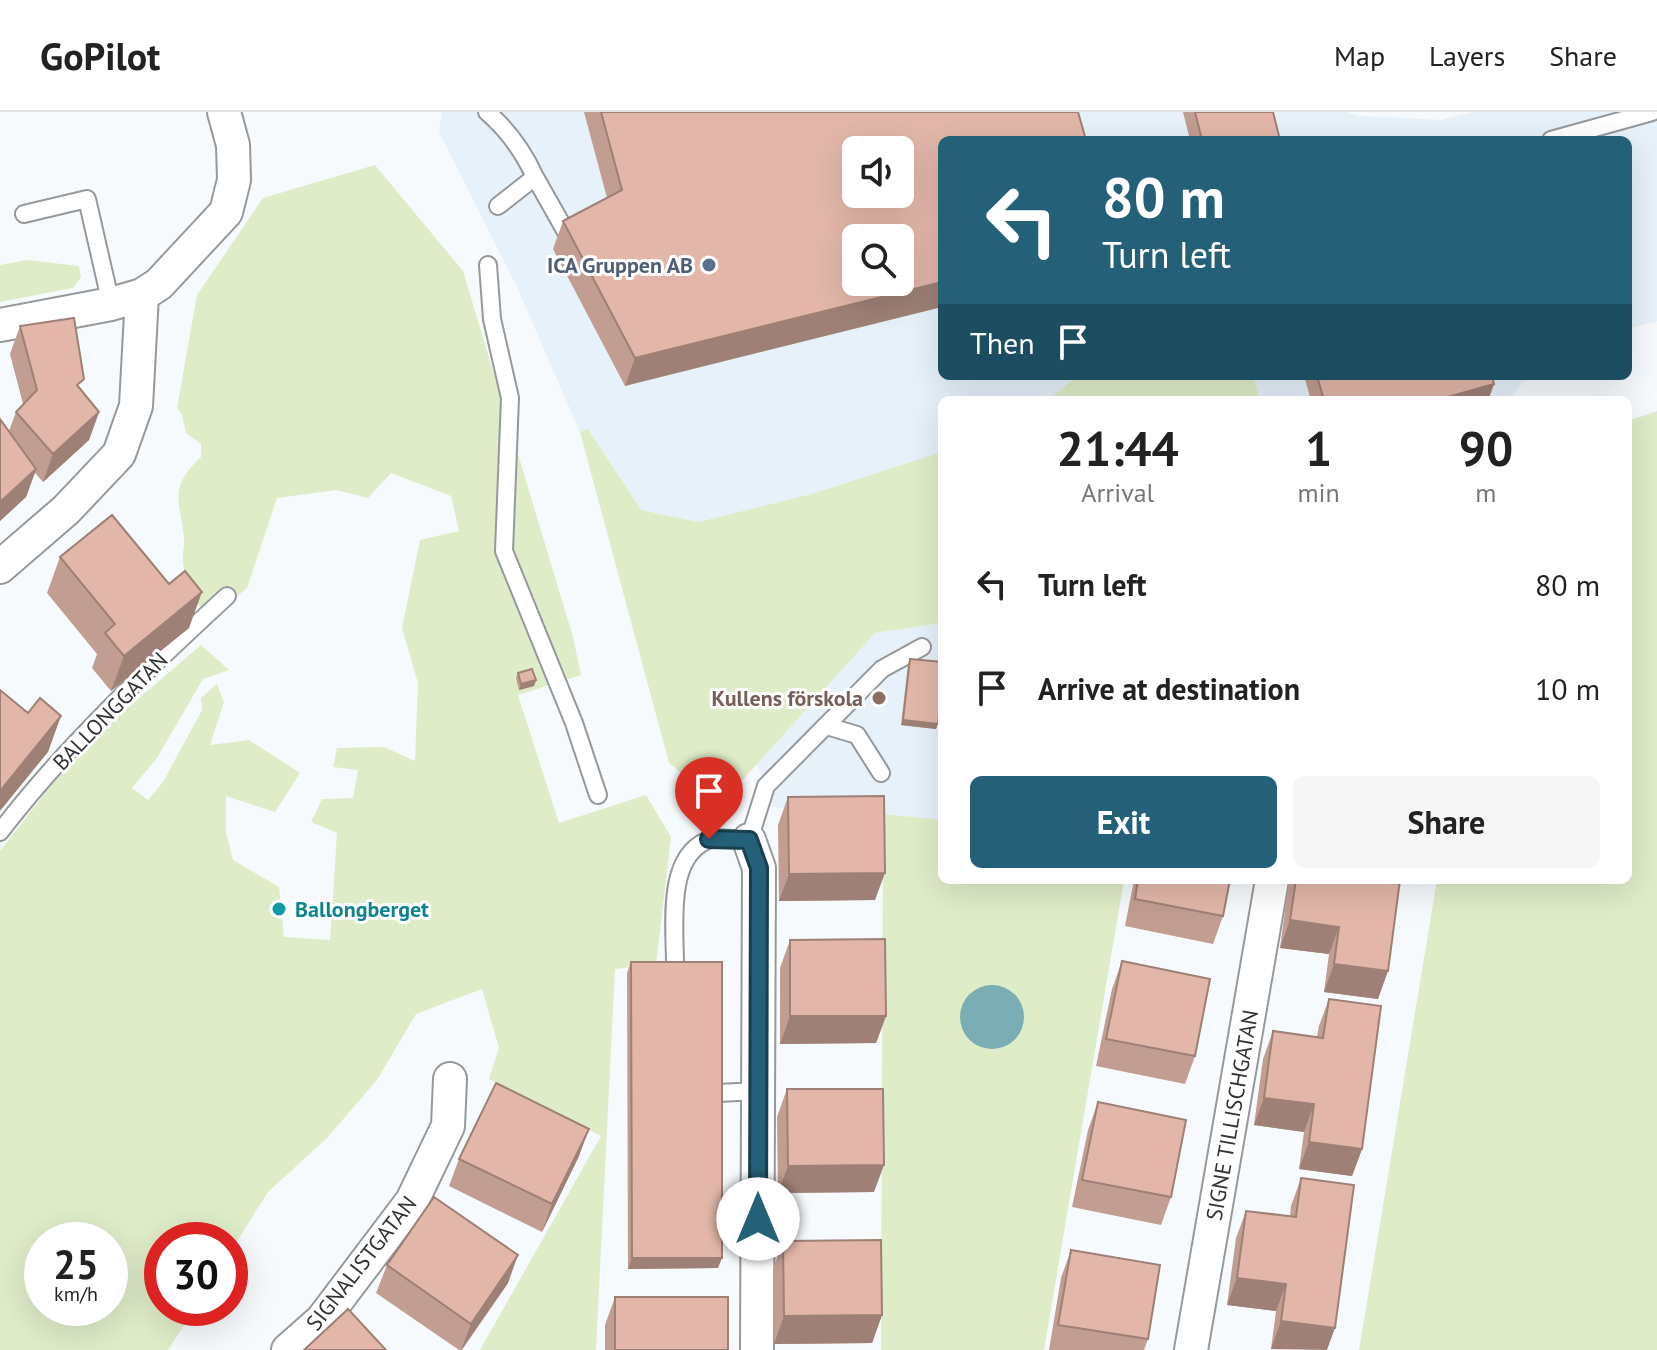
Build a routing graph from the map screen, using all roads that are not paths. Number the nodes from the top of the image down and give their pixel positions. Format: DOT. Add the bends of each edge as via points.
graph roads {
  1 [pos="224,112"];
  2 [pos="487,112"];
  3 [pos="1652,112"];
  4 [pos="1565,136"];
  5 [pos="535,177"];
  6 [pos="498,206"];
  7 [pos="24,214"];
  8 [pos="570,239"];
  9 [pos="488,265"];
  10 [pos="142,295"];
  11 [pos="111,304"];
  12 [pos="0,325"];
  13 [pos="0,567"];
  14 [pos="227,596"];
  15 [pos="922,647"];
  16 [pos="827,726"];
  17 [pos="881,773"];
  18 [pos="598,795"];
  19 [pos="0,832"];
  20 [pos="749,840"];
  21 [pos="1271,884"];
  22 [pos="675,973"];
  23 [pos="450,1079"];
  24 [pos="758,1091"];
  25 [pos="718,1093"];
  26 [pos="288,1350"];
  27 [pos="757,1350"];
  28 [pos="1191,1350"];
  1 -- 10 [label="street" via="233,145 234,180 226,212 159,284"];
  2 -- 5 [label="lane" via="523,151"];
  3 -- 4 [label="lane"];
  5 -- 6 [label="lane"];
  5 -- 8 [label="lane"];
  7 -- 11 [label="lane" via="87,199"];
  9 -- 18 [label="lane" via="492,319 510,398 504,551"];
  10 -- 11 [label="street"];
  10 -- 13 [label="street" via="136,406 119,454 66,510"];
  11 -- 12 [label="street"];
  14 -- 19 [label="lane, BALLONGGATAN" via="152,664"];
  15 -- 16 [label="lane" via="882,669"];
  16 -- 17 [label="lane" via="857,735"];
  16 -- 20 [label="lane" via="766,786"];
  20 -- 22 [label="lane" via="709,839 688,853 676,877"];
  20 -- 24 [label="street" via="759,868"];
  21 -- 28 [label="street, SIGNE TILLISCHGATAN"];
  23 -- 26 [label="street, SIGNALISTGATAN" via="448,1126 412,1201 322,1320"];
  24 -- 25 [label="lane"];
  24 -- 27 [label="street"];
}
